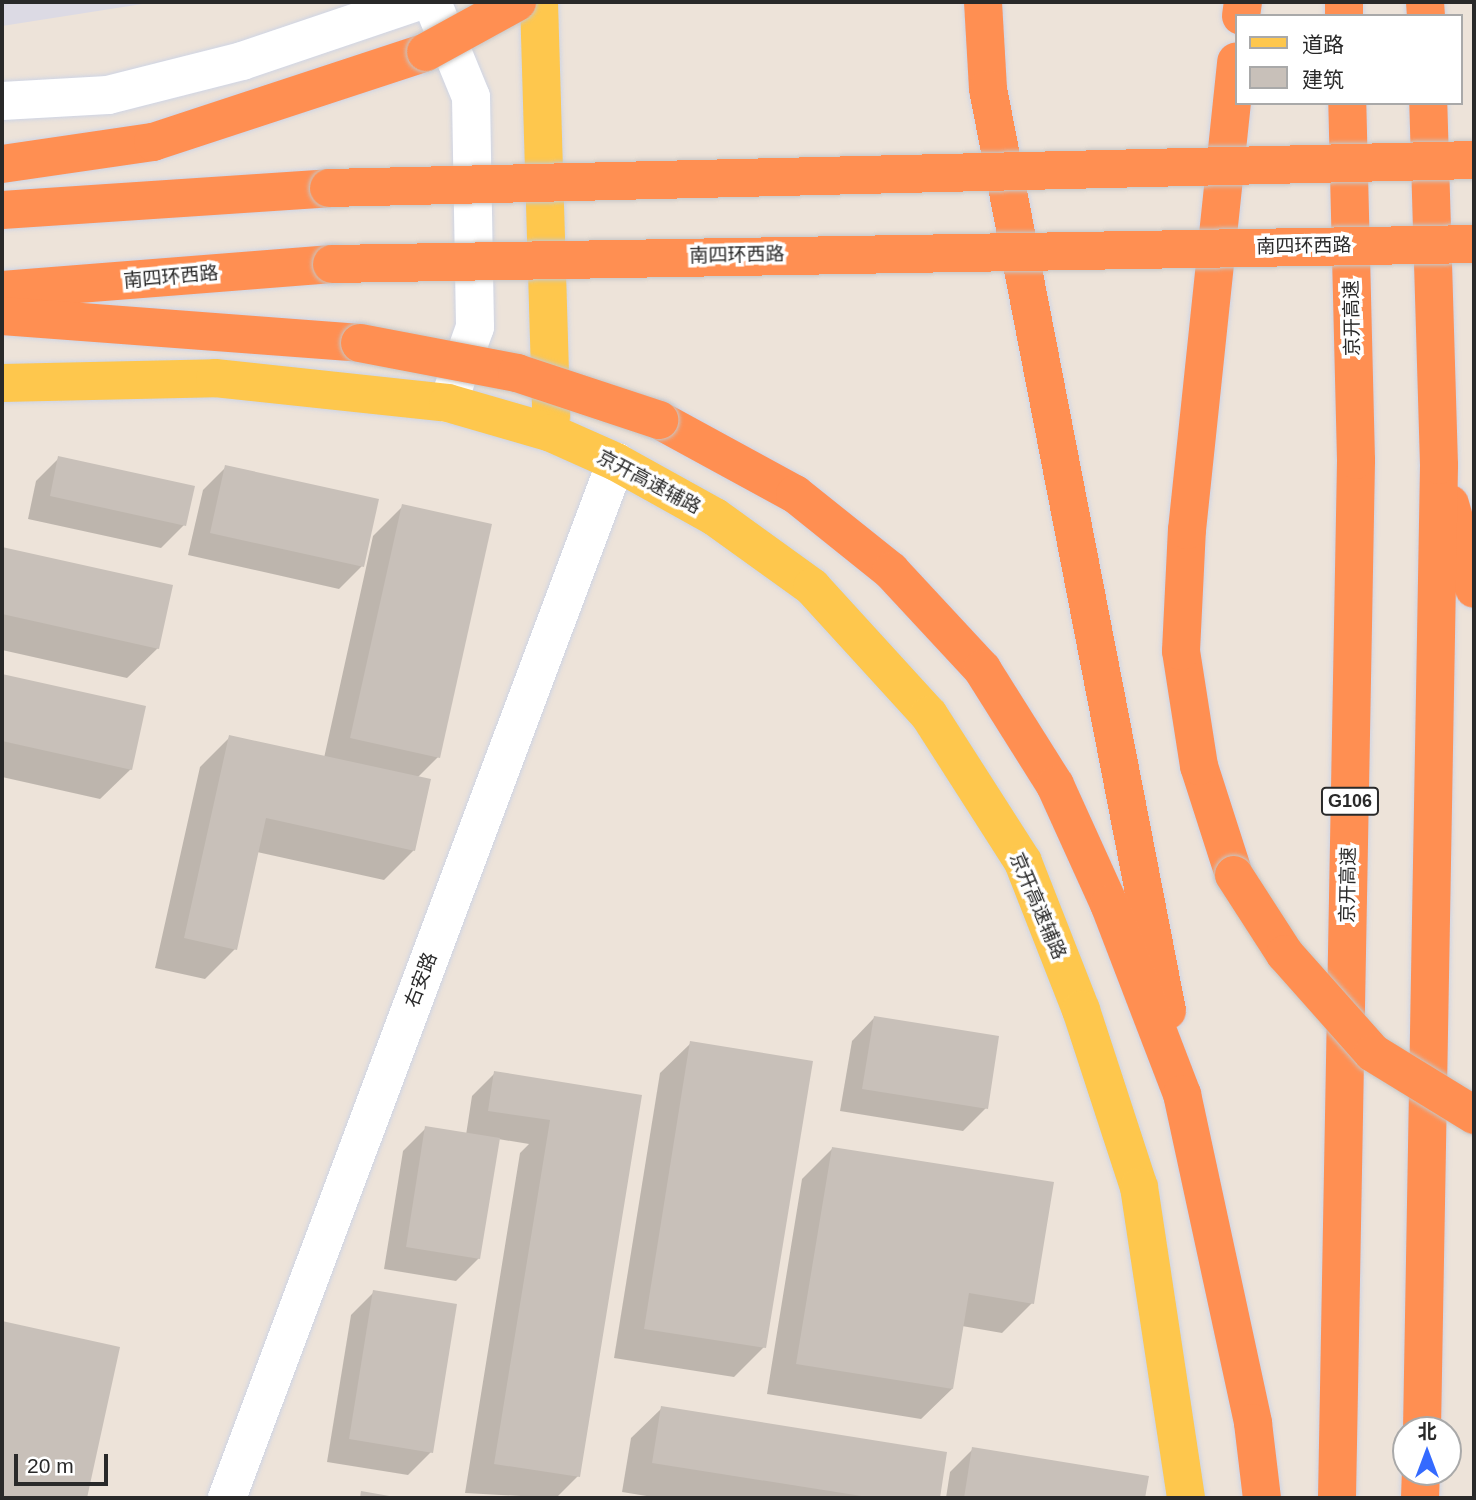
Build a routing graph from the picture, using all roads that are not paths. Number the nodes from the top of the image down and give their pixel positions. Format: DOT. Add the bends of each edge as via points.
graph roads {
  1 [pos="416,2"];
  2 [pos="432,2"];
  3 [pos="517,2"];
  4 [pos="539,2"];
  5 [pos="983,2"];
  6 [pos="1234,81"];
  7 [pos="2,101"];
  8 [pos="1346,105"];
  9 [pos="1428,105"];
  10 [pos="1474,160"];
  11 [pos="2,164"];
  12 [pos="2,210"];
  13 [pos="1474,244"];
  14 [pos="2,290"];
  15 [pos="2,316"];
  16 [pos="2,383"];
  17 [pos="448,403"];
  18 [pos="551,433"];
  19 [pos="616,463"];
  20 [pos="1439,465"];
  21 [pos="1474,589"];
  22 [pos="1182,1094"];
  23 [pos="1474,1115"];
  24 [pos="1422,1416"];
  25 [pos="227,1498"];
  26 [pos="1186,1498"];
  27 [pos="1262,1498"];
  28 [pos="1337,1498"];
  1 -- 7 [label="street" via="242,61 108,95"];
  2 -- 17 [label="street" via="471,97 475,327"];
  3 -- 11 [label="highway, bridge" via="426,52 153,142"];
  4 -- 18 [label="main road"];
  5 -- 22 [label="highway" via="988,89 1146,883"];
  6 -- 23 [label="highway, bridge" via="1187,530 1181,651 1199,766 1234,875 1285,954 1373,1053"];
  8 -- 28 [label="highway, 京开高速 / G106" via="1356,460"];
  9 -- 20 [label="highway"];
  10 -- 12 [label="highway, bridge" via="329,188"];
  13 -- 14 [label="highway, 南四环西路, bridge" via="332,264"];
  15 -- 22 [label="highway, bridge" via="360,343 517,373 659,420 795,494 891,571 982,669 1055,785 1109,904"];
  16 -- 17 [label="main road" via="215,378"];
  17 -- 18 [label="main road"];
  18 -- 19 [label="main road, 京开高速辅路"];
  19 -- 25 [label="street, 右安路"];
  19 -- 26 [label="main road, 京开高速辅路" via="715,517 812,587 929,715 1024,862 1081,1010 1139,1187"];
  20 -- 21 [label="highway"];
  20 -- 24 [label="highway"];
  22 -- 27 [label="highway" via="1253,1423"];
}
